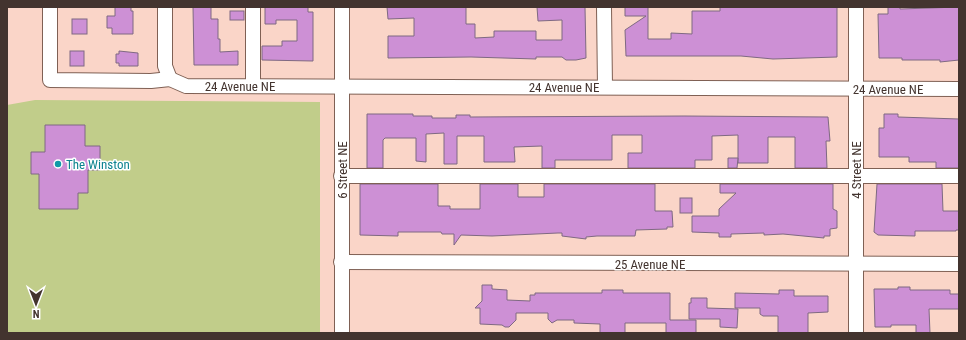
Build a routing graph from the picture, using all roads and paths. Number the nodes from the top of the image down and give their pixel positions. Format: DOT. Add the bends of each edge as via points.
graph roads {
  1 [pos="50,7"];
  2 [pos="165,7"];
  3 [pos="253,7"];
  4 [pos="342,7"];
  5 [pos="604,7"];
  6 [pos="856,7"];
  7 [pos="170,79"];
  8 [pos="253,86"];
  9 [pos="342,86"];
  10 [pos="604,87"];
  11 [pos="856,89"];
  12 [pos="959,89"];
  13 [pos="341,176"];
  14 [pos="856,176"];
  15 [pos="959,176"];
  16 [pos="342,262"];
  17 [pos="959,264"];
  18 [pos="856,265"];
  19 [pos="342,333"];
  20 [pos="856,333"];
  1 -- 7 [label="street" via="50,80"];
  2 -- 7 [label="street" via="165,66"];
  3 -- 8 [label="street"];
  4 -- 9 [label="street, 6 Street NE"];
  5 -- 10 [label="street"];
  6 -- 11 [label="street, 4 Street NE"];
  7 -- 8 [label="street, 24 Avenue NE" via="186,86"];
  8 -- 9 [label="street, 24 Avenue NE"];
  9 -- 10 [label="street, 24 Avenue NE"];
  9 -- 13 [label="street, 6 Street NE"];
  10 -- 11 [label="street, 24 Avenue NE"];
  11 -- 12 [label="street, 24 Avenue NE"];
  11 -- 14 [label="street, 4 Street NE"];
  13 -- 14 [label="street"];
  13 -- 16 [label="street, 6 Street NE"];
  14 -- 15 [label="street"];
  14 -- 18 [label="street, 4 Street NE"];
  16 -- 18 [label="street, 25 Avenue NE"];
  16 -- 19 [label="street, 6 Street NE"];
  17 -- 18 [label="street, 25 Avenue NE"];
  18 -- 20 [label="street, 4 Street NE"];
}
